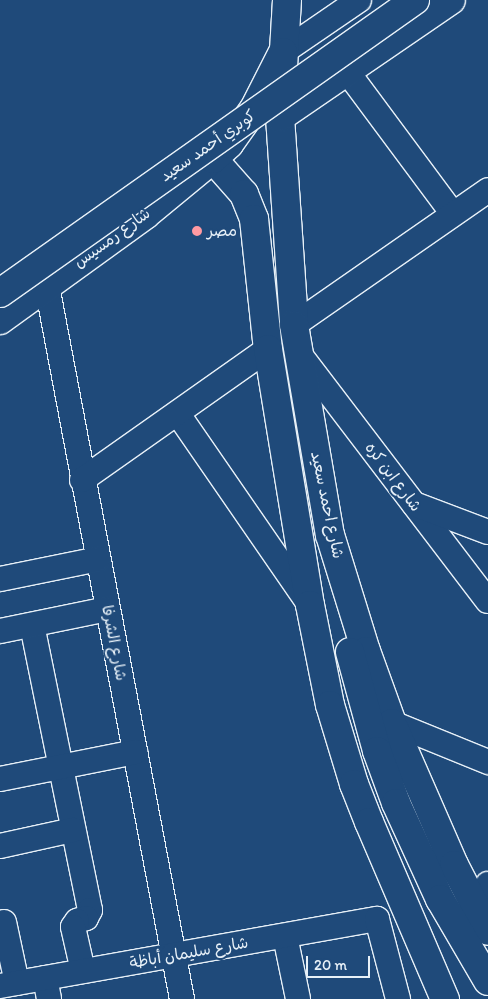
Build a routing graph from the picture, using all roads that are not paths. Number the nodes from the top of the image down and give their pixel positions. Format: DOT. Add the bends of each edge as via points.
graph roads {
  1 [pos="287,0"];
  2 [pos="359,0"];
  3 [pos="415,0"];
  4 [pos="451,0"];
  5 [pos="282,52"];
  6 [pos="346,70"];
  7 [pos="280,117"];
  8 [pos="214,159"];
  9 [pos="488,190"];
  10 [pos="452,214"];
  11 [pos="47,286"];
  12 [pos="0,293"];
  13 [pos="0,320"];
  14 [pos="294,325"];
  15 [pos="268,349"];
  16 [pos="298,352"];
  17 [pos="178,414"];
  18 [pos="82,480"];
  19 [pos="414,504"];
  20 [pos="488,532"];
  21 [pos="330,535"];
  22 [pos="98,559"];
  23 [pos="0,579"];
  24 [pos="488,601"];
  25 [pos="310,605"];
  26 [pos="107,609"];
  27 [pos="32,625"];
  28 [pos="0,631"];
  29 [pos="392,723"];
  30 [pos="135,752"];
  31 [pos="488,762"];
  32 [pos="61,767"];
  33 [pos="0,779"];
  34 [pos="73,830"];
  35 [pos="0,846"];
  36 [pos="488,884"];
  37 [pos="484,921"];
  38 [pos="4,922"];
  39 [pos="285,936"];
  40 [pos="174,955"];
  41 [pos="429,962"];
  42 [pos="83,972"];
  43 [pos="488,981"];
  44 [pos="8,985"];
  45 [pos="47,989"];
  46 [pos="182,999"];
  47 [pos="298,999"];
  48 [pos="398,999"];
  49 [pos="445,999"];
  50 [pos="456,999"];
  1 -- 5 [label="main road, شارع احمد سعيد"];
  2 -- 5 [label="street, شارع رمسيس"];
  3 -- 12 [label="main road, كوبري أحمد سعيد, bridge"];
  4 -- 6 [label="main road"];
  5 -- 7 [label="main road, شارع احمد سعيد"];
  5 -- 8 [label="main road, شارع رمسيس" via="254,109"];
  6 -- 7 [label="main road"];
  6 -- 10 [label="street"];
  7 -- 14 [label="main road, شارع احمد سعيد"];
  8 -- 11 [label="main road, شارع رمسيس" via="145,215"];
  8 -- 15 [label="main road, شارع احمد سعيد" via="244,194 254,219"];
  9 -- 10 [label="street"];
  10 -- 14 [label="street"];
  11 -- 13 [label="main road, شارع رمسيس"];
  11 -- 18 [label="street, شارع الشرفا"];
  14 -- 16 [label="main road, شارع احمد سعيد"];
  15 -- 17 [label="street"];
  15 -- 25 [label="main road, شارع احمد سعيد"];
  16 -- 19 [label="street, شارع ابن كره"];
  16 -- 21 [label="main road, شارع احمد سعيد"];
  17 -- 18 [label="street"];
  17 -- 25 [label="street"];
  18 -- 22 [label="street, شارع الشرفا"];
  19 -- 20 [label="street"];
  19 -- 24 [label="street, شارع ابن كره"];
  21 -- 29 [label="main road, شارع احمد سعيد"];
  21 -- 43 [label="main road" via="348,644 377,751 418,853 444,906"];
  22 -- 23 [label="street"];
  22 -- 26 [label="street, شارع الشرفا"];
  25 -- 41 [label="main road, شارع احمد سعيد" via="330,705 354,784"];
  26 -- 27 [label="street"];
  26 -- 30 [label="street, شارع الشرفا"];
  27 -- 28 [label="street"];
  27 -- 32 [label="street"];
  29 -- 31 [label="street"];
  29 -- 37 [label="main road, شارع احمد سعيد" via="422,794"];
  30 -- 32 [label="street"];
  30 -- 40 [label="street, شارع الشرفا"];
  32 -- 33 [label="street"];
  32 -- 34 [label="street"];
  34 -- 35 [label="street"];
  34 -- 42 [label="street" via="90,910 86,918 77,921 73,927"];
  36 -- 37 [label="street"];
  38 -- 44 [label="street"];
  39 -- 40 [label="street, شارع سليمان أباظة"];
  39 -- 47 [label="street"];
  39 -- 48 [label="street, شارع سليمان أباظة" via="377,919"];
  40 -- 42 [label="street, شارع سليمان أباظة"];
  40 -- 46 [label="street, شارع الشرفا"];
  41 -- 49 [label="main road, شارع احمد سعيد"];
  41 -- 50 [label="main road"];
  42 -- 45 [label="street, شارع سليمان أباظة"];
  44 -- 45 [label="street, شارع سليمان أباظة"];
}
